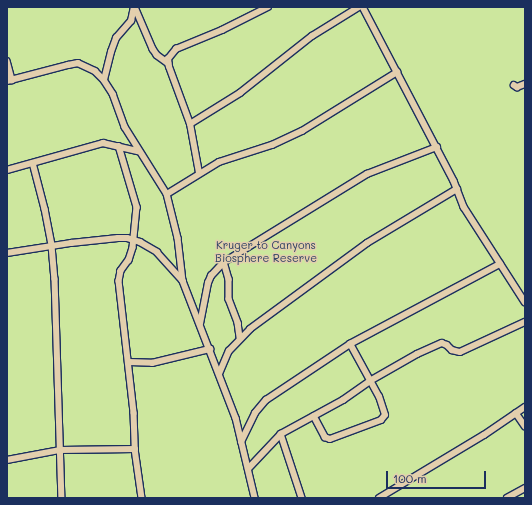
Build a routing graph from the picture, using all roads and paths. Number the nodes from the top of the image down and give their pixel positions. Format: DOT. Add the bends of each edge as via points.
graph roads {
  1 [pos="134,7"];
  2 [pos="268,7"];
  3 [pos="359,7"];
  4 [pos="363,7"];
  5 [pos="7,61"];
  6 [pos="168,63"];
  7 [pos="397,72"];
  8 [pos="104,80"];
  9 [pos="9,81"];
  10 [pos="525,84"];
  11 [pos="514,85"];
  12 [pos="190,124"];
  13 [pos="119,146"];
  14 [pos="437,147"];
  15 [pos="138,151"];
  16 [pos="32,163"];
  17 [pos="7,170"];
  18 [pos="199,173"];
  19 [pos="457,189"];
  20 [pos="167,194"];
  21 [pos="134,240"];
  22 [pos="52,246"];
  23 [pos="7,253"];
  24 [pos="224,262"];
  25 [pos="500,264"];
  26 [pos="183,281"];
  27 [pos="525,302"];
  28 [pos="525,322"];
  29 [pos="200,324"];
  30 [pos="240,338"];
  31 [pos="350,344"];
  32 [pos="210,349"];
  33 [pos="129,362"];
  34 [pos="219,374"];
  35 [pos="370,381"];
  36 [pos="525,407"];
  37 [pos="516,413"];
  38 [pos="314,416"];
  39 [pos="525,426"];
  40 [pos="281,434"];
  41 [pos="241,442"];
  42 [pos="135,448"];
  43 [pos="60,450"];
  44 [pos="7,460"];
  45 [pos="248,469"];
  46 [pos="525,488"];
  47 [pos="62,498"];
  48 [pos="142,498"];
  49 [pos="255,498"];
  50 [pos="302,498"];
  51 [pos="379,498"];
  52 [pos="507,498"];
  1 -- 6 [label="street" via="157,55"];
  1 -- 8 [label="street" via="131,21 116,38"];
  2 -- 6 [label="street" via="174,51"];
  3 -- 12 [label="street" via="312,36 240,93"];
  4 -- 7 [label="street"];
  5 -- 9 [label="street"];
  6 -- 12 [label="street"];
  7 -- 14 [label="street"];
  7 -- 18 [label="street" via="302,132 272,145 219,162"];
  8 -- 9 [label="street" via="95,71 78,63"];
  8 -- 15 [label="street" via="113,94 124,127"];
  10 -- 11 [label="street"];
  12 -- 18 [label="street"];
  13 -- 15 [label="street"];
  13 -- 16 [label="street" via="103,143"];
  13 -- 21 [label="street" via="137,207"];
  14 -- 19 [label="street"];
  14 -- 24 [label="street" via="366,174"];
  15 -- 20 [label="street"];
  16 -- 17 [label="street"];
  16 -- 22 [label="street" via="45,208"];
  18 -- 20 [label="street"];
  19 -- 25 [label="street" via="472,221"];
  19 -- 30 [label="street" via="342,260"];
  20 -- 26 [label="street" via="178,238"];
  21 -- 22 [label="street" via="118,238"];
  21 -- 26 [label="street" via="157,252"];
  21 -- 33 [label="street" via="131,254 120,275"];
  22 -- 23 [label="street"];
  22 -- 43 [label="street"];
  24 -- 29 [label="street" via="208,283"];
  24 -- 30 [label="street"];
  25 -- 27 [label="street"];
  25 -- 31 [label="street"];
  26 -- 29 [label="street"];
  28 -- 35 [label="street" via="460,352 444,344 438,344"];
  29 -- 32 [label="street"];
  30 -- 34 [label="street" via="228,351"];
  31 -- 35 [label="street"];
  31 -- 41 [label="street" via="259,407"];
  32 -- 33 [label="street" via="152,363"];
  32 -- 34 [label="street"];
  33 -- 42 [label="street"];
  34 -- 41 [label="street" via="236,418"];
  35 -- 38 [label="street"];
  35 -- 38 [label="street" via="386,413 381,420 330,439 326,437"];
  36 -- 37 [label="street"];
  37 -- 39 [label="street"];
  37 -- 51 [label="street"];
  38 -- 40 [label="street"];
  40 -- 45 [label="street"];
  40 -- 50 [label="street"];
  41 -- 45 [label="street"];
  42 -- 43 [label="street"];
  42 -- 48 [label="street"];
  43 -- 44 [label="street"];
  43 -- 47 [label="street"];
  45 -- 49 [label="street"];
  46 -- 52 [label="street"];
}
